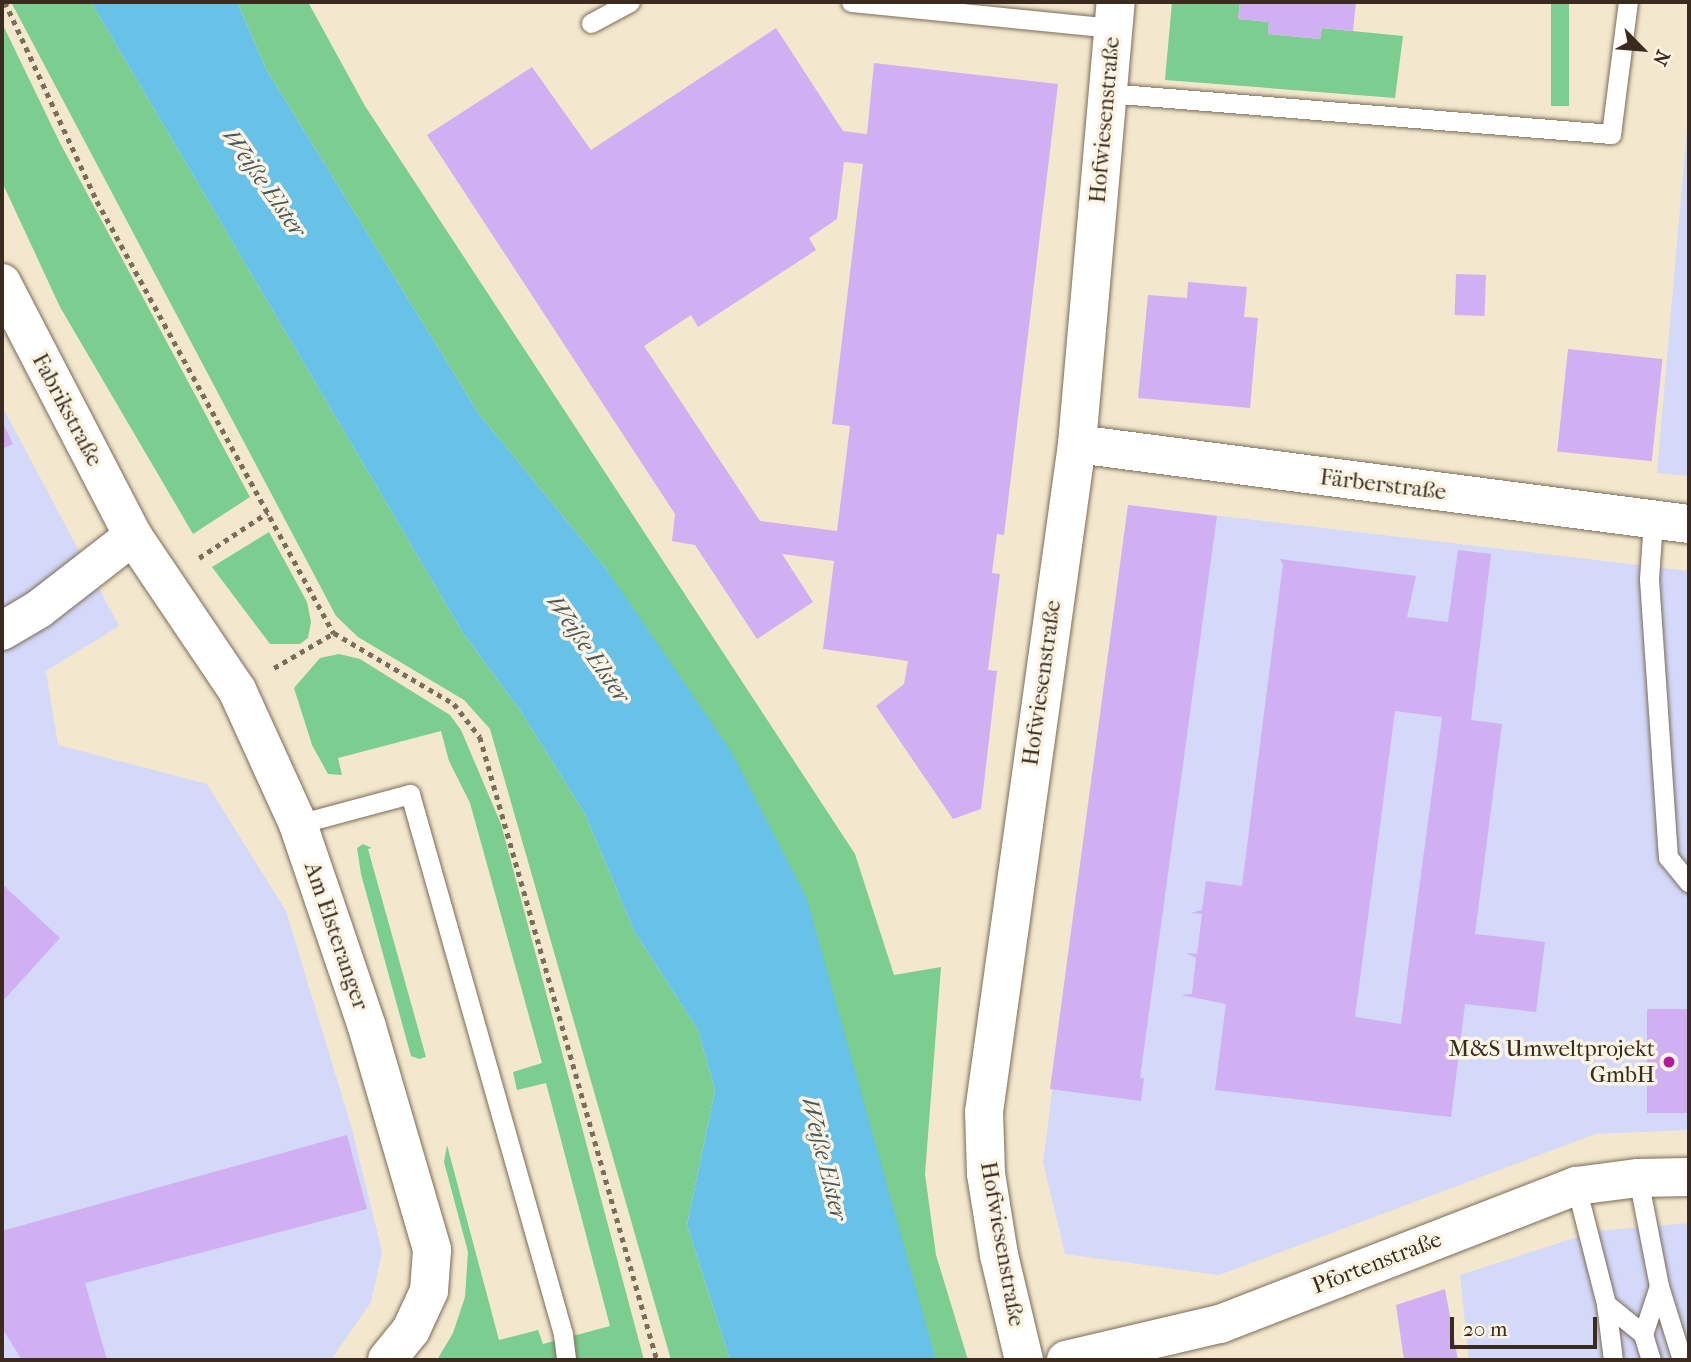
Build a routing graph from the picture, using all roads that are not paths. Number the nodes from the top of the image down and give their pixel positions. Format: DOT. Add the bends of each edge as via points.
graph roads {
  1 [pos="630,2"];
  2 [pos="850,2"];
  3 [pos="1628,2"];
  4 [pos="1114,15"];
  5 [pos="591,23"];
  6 [pos="1107,93"];
  7 [pos="2,283"];
  8 [pos="1077,444"];
  9 [pos="1671,522"];
  10 [pos="133,537"];
  11 [pos="2,631"];
  12 [pos="298,824"];
  13 [pos="1689,883"];
  14 [pos="1689,1177"];
  15 [pos="1638,1178"];
  16 [pos="1576,1186"];
  17 [pos="1659,1286"];
  18 [pos="1606,1304"];
  19 [pos="1643,1334"];
  20 [pos="387,1360"];
  21 [pos="566,1360"];
  22 [pos="1024,1360"];
  23 [pos="1066,1360"];
  24 [pos="1613,1360"];
  25 [pos="1651,1360"];
  26 [pos="1682,1360"];
  1 -- 5 [label="lane"];
  2 -- 4 [label="lane"];
  3 -- 6 [label="lane" via="1611,134"];
  4 -- 6 [label="street, Hofwiesenstraße"];
  6 -- 8 [label="street, Hofwiesenstraße"];
  7 -- 10 [label="street, Fabrikstraße"];
  8 -- 9 [label="street, Färberstraße"];
  8 -- 22 [label="street, Hofwiesenstraße" via="984,1112 986,1174 999,1255"];
  9 -- 13 [label="lane" via="1649,579 1668,857"];
  10 -- 11 [label="street" via="39,609"];
  10 -- 12 [label="street, Am Elsteranger" via="237,690"];
  12 -- 20 [label="street, Am Elsteranger" via="367,1027 432,1250 429,1292 411,1330"];
  12 -- 21 [label="lane" via="410,794 563,1334"];
  14 -- 15 [label="street, Pfortenstraße"];
  15 -- 16 [label="street, Pfortenstraße"];
  15 -- 17 [label="lane"];
  16 -- 18 [label="lane"];
  16 -- 23 [label="street, Pfortenstraße" via="1220,1324"];
  17 -- 19 [label="lane"];
  17 -- 26 [label="lane"];
  18 -- 19 [label="lane"];
  18 -- 24 [label="lane"];
  19 -- 25 [label="lane"];
}
